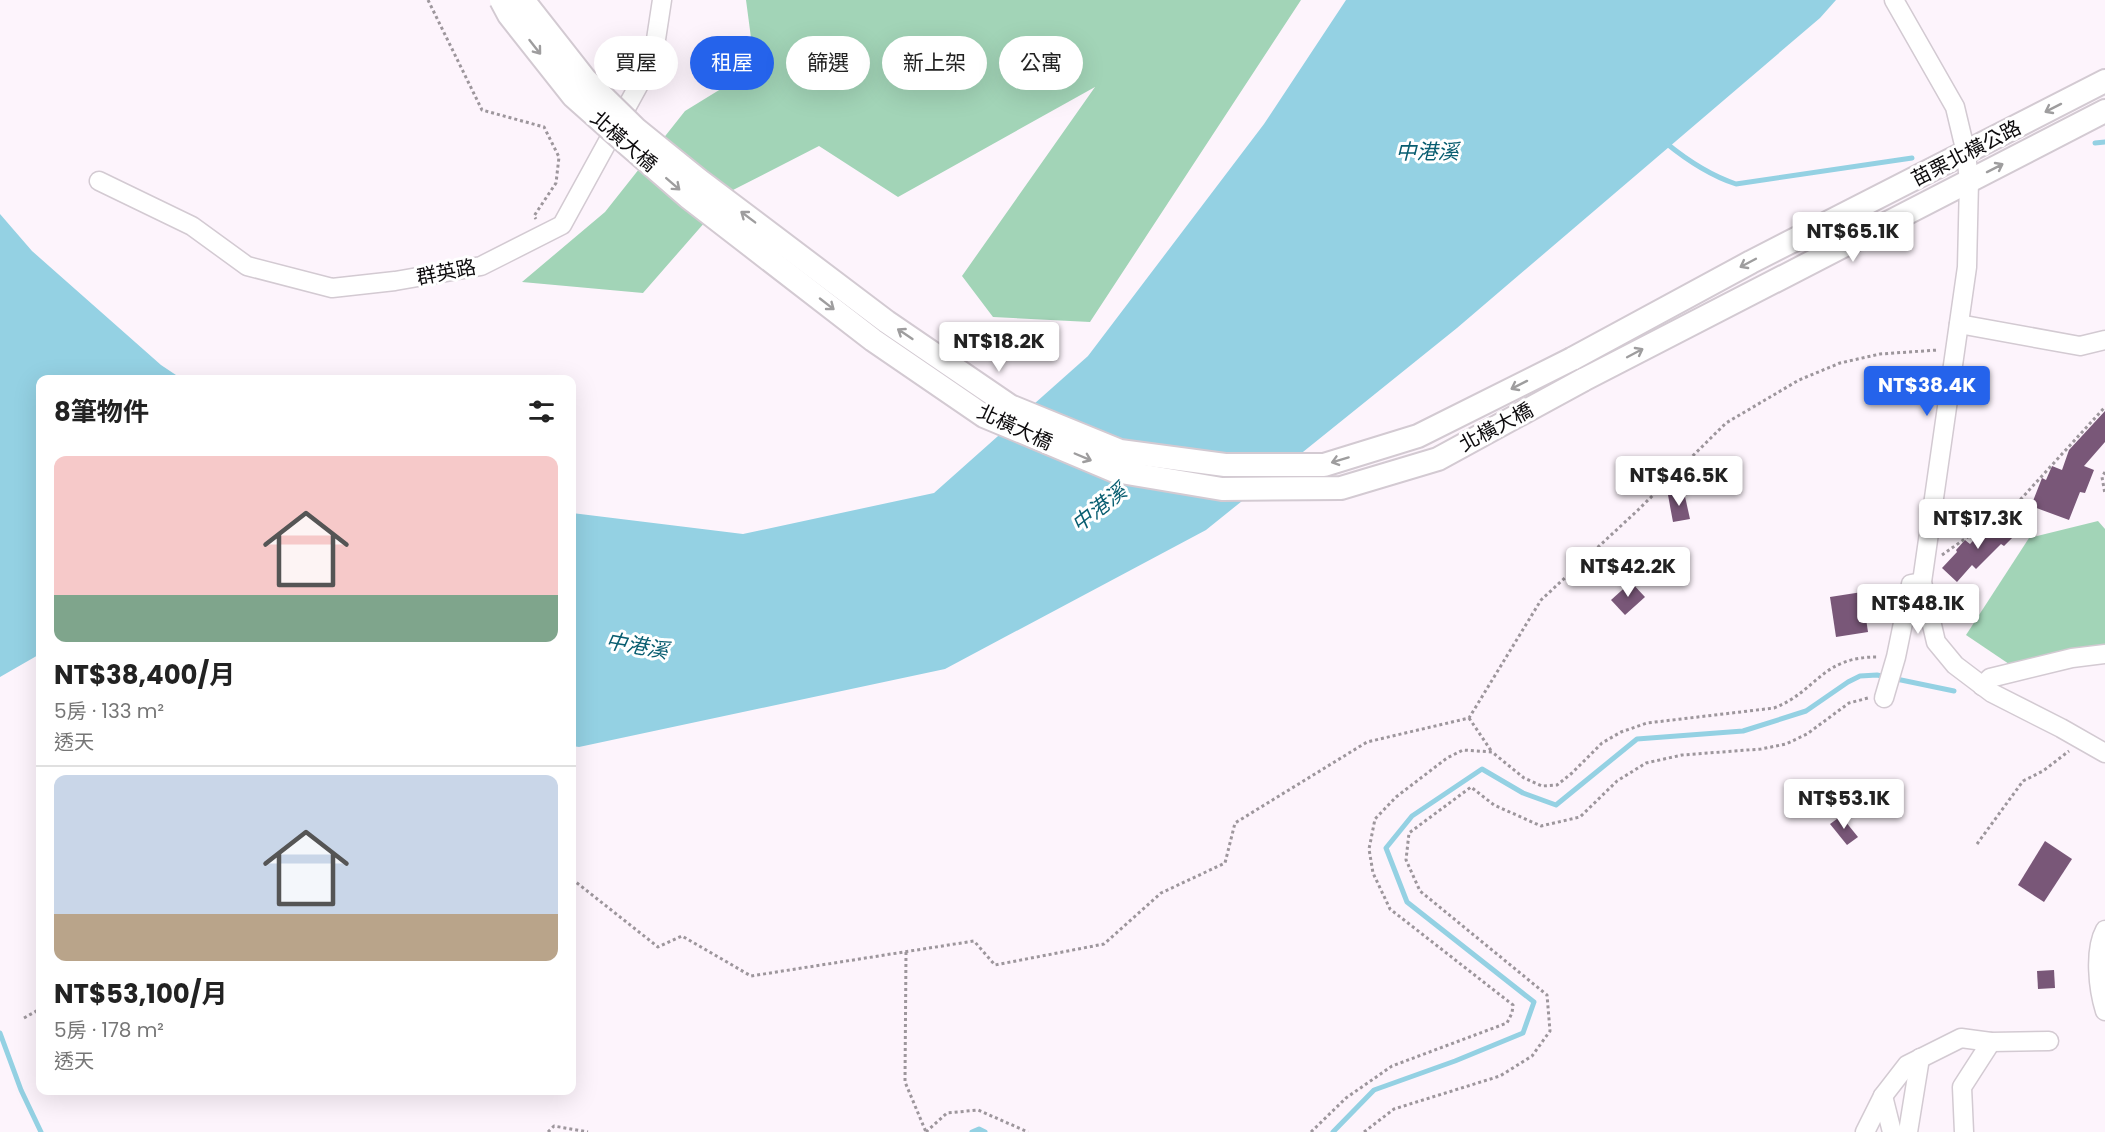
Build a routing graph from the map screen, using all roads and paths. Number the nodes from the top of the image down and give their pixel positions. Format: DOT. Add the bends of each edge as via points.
graph roads {
  1 [pos="428,0"];
  2 [pos="501,0"];
  3 [pos="523,0"];
  4 [pos="662,0"];
  5 [pos="1894,0"];
  6 [pos="2105,81"];
  7 [pos="2105,111"];
  8 [pos="1966,153"];
  9 [pos="99,181"];
  10 [pos="1969,181"];
  11 [pos="544,234"];
  12 [pos="1959,324"];
  13 [pos="2105,340"];
  14 [pos="1955,348"];
  15 [pos="1572,359"];
  16 [pos="1583,380"];
  17 [pos="2105,407"];
  18 [pos="2105,472"];
  19 [pos="2105,494"];
  20 [pos="1923,575"];
  21 [pos="2105,654"];
  22 [pos="1894,661"];
  23 [pos="1982,686"];
  24 [pos="1885,693"];
  25 [pos="1469,718"];
  26 [pos="2083,741"];
  27 [pos="1492,752"];
  28 [pos="2105,753"];
  29 [pos="1977,844"];
  30 [pos="576,882"];
  31 [pos="2105,930"];
  32 [pos="906,952"];
  33 [pos="36,1011"];
  34 [pos="2105,1011"];
  35 [pos="24,1018"];
  36 [pos="2049,1041"];
  37 [pos="1991,1042"];
  38 [pos="1920,1058"];
  39 [pos="1883,1096"];
  40 [pos="548,1132"];
  41 [pos="588,1132"];
  42 [pos="926,1132"];
  43 [pos="1028,1132"];
  44 [pos="1311,1132"];
  45 [pos="1364,1132"];
  46 [pos="1865,1132"];
  47 [pos="1892,1132"];
  48 [pos="1908,1132"];
  49 [pos="1964,1132"];
  1 -- 11 [label="path" via="482,110 544,127 559,157 556,183 534,216"];
  2 -- 16 [label="main road, 北橫大橋, one-way, bridge" via="573,96 688,197 827,304 984,416 1115,471 1222,489 1341,488 1438,459"];
  15 -- 3 [label="main road, 北橫大橋, one-way, bridge" via="1418,436 1324,465 1225,465 1120,451 1010,406 887,322 708,188 636,129 585,79"];
  4 -- 11 [label="street, 群英路" via="653,59 562,225"];
  5 -- 8 [label="street" via="1955,106"];
  6 -- 8 [label="main road, 苗栗北橫公路, one-way"];
  10 -- 7 [label="main road, 苗栗北橫公路, one-way"];
  8 -- 10 [label="street"];
  8 -- 15 [label="main road, 苗栗北橫公路, one-way" via="1750,262"];
  9 -- 11 [label="street, 群英路" via="192,226 247,266 332,288 481,267"];
  10 -- 12 [label="street" via="1967,267"];
  16 -- 10 [label="main road, 苗栗北橫公路, one-way"];
  12 -- 13 [label="street" via="2080,346"];
  12 -- 14 [label="street"];
  14 -- 20 [label="street"];
  14 -- 25 [label="path" via="1880,354 1840,363 1799,380 1726,423 1541,600"];
  17 -- 20 [label="path" via="2020,500"];
  18 -- 19 [label="path"];
  20 -- 22 [label="street" via="1911,584"];
  20 -- 23 [label="street" via="1936,642 1954,664"];
  21 -- 23 [label="street" via="1990,678"];
  22 -- 24 [label="street"];
  22 -- 27 [label="path" via="1862,657 1837,664 1791,700 1774,708 1647,723 1621,732 1602,743 1557,785 1542,786 1524,778"];
  23 -- 26 [label="street"];
  24 -- 45 [label="path" via="1849,703 1786,744 1682,755 1646,763 1617,781 1580,817 1541,826 1494,805 1471,787 1409,832 1406,860 1420,891 1547,996 1550,1031 1532,1056 1500,1076 1394,1109"];
  25 -- 27 [label="path"];
  25 -- 32 [label="path" via="1367,742 1235,823 1225,863 1161,893 1104,944 995,965 974,941"];
  26 -- 28 [label="street"];
  26 -- 29 [label="path" via="2023,781"];
  27 -- 44 [label="path" via="1463,750 1396,797 1375,819 1369,849 1373,873 1390,909 1513,1005 1508,1023 1392,1066 1346,1098"];
  30 -- 32 [label="path" via="658,947 682,936 751,976"];
  31 -- 34 [label="street" via="2100,940 2099,982"];
  32 -- 42 [label="path" via="905,1082"];
  33 -- 35 [label="path"];
  36 -- 37 [label="street"];
  37 -- 38 [label="street" via="1961,1038"];
  37 -- 49 [label="street" via="1962,1087"];
  38 -- 39 [label="street" via="1907,1065"];
  38 -- 48 [label="street"];
  39 -- 46 [label="street"];
  39 -- 47 [label="street"];
  40 -- 41 [label="path" via="554,1126"];
  42 -- 43 [label="path" via="947,1113 978,1110"];
}
